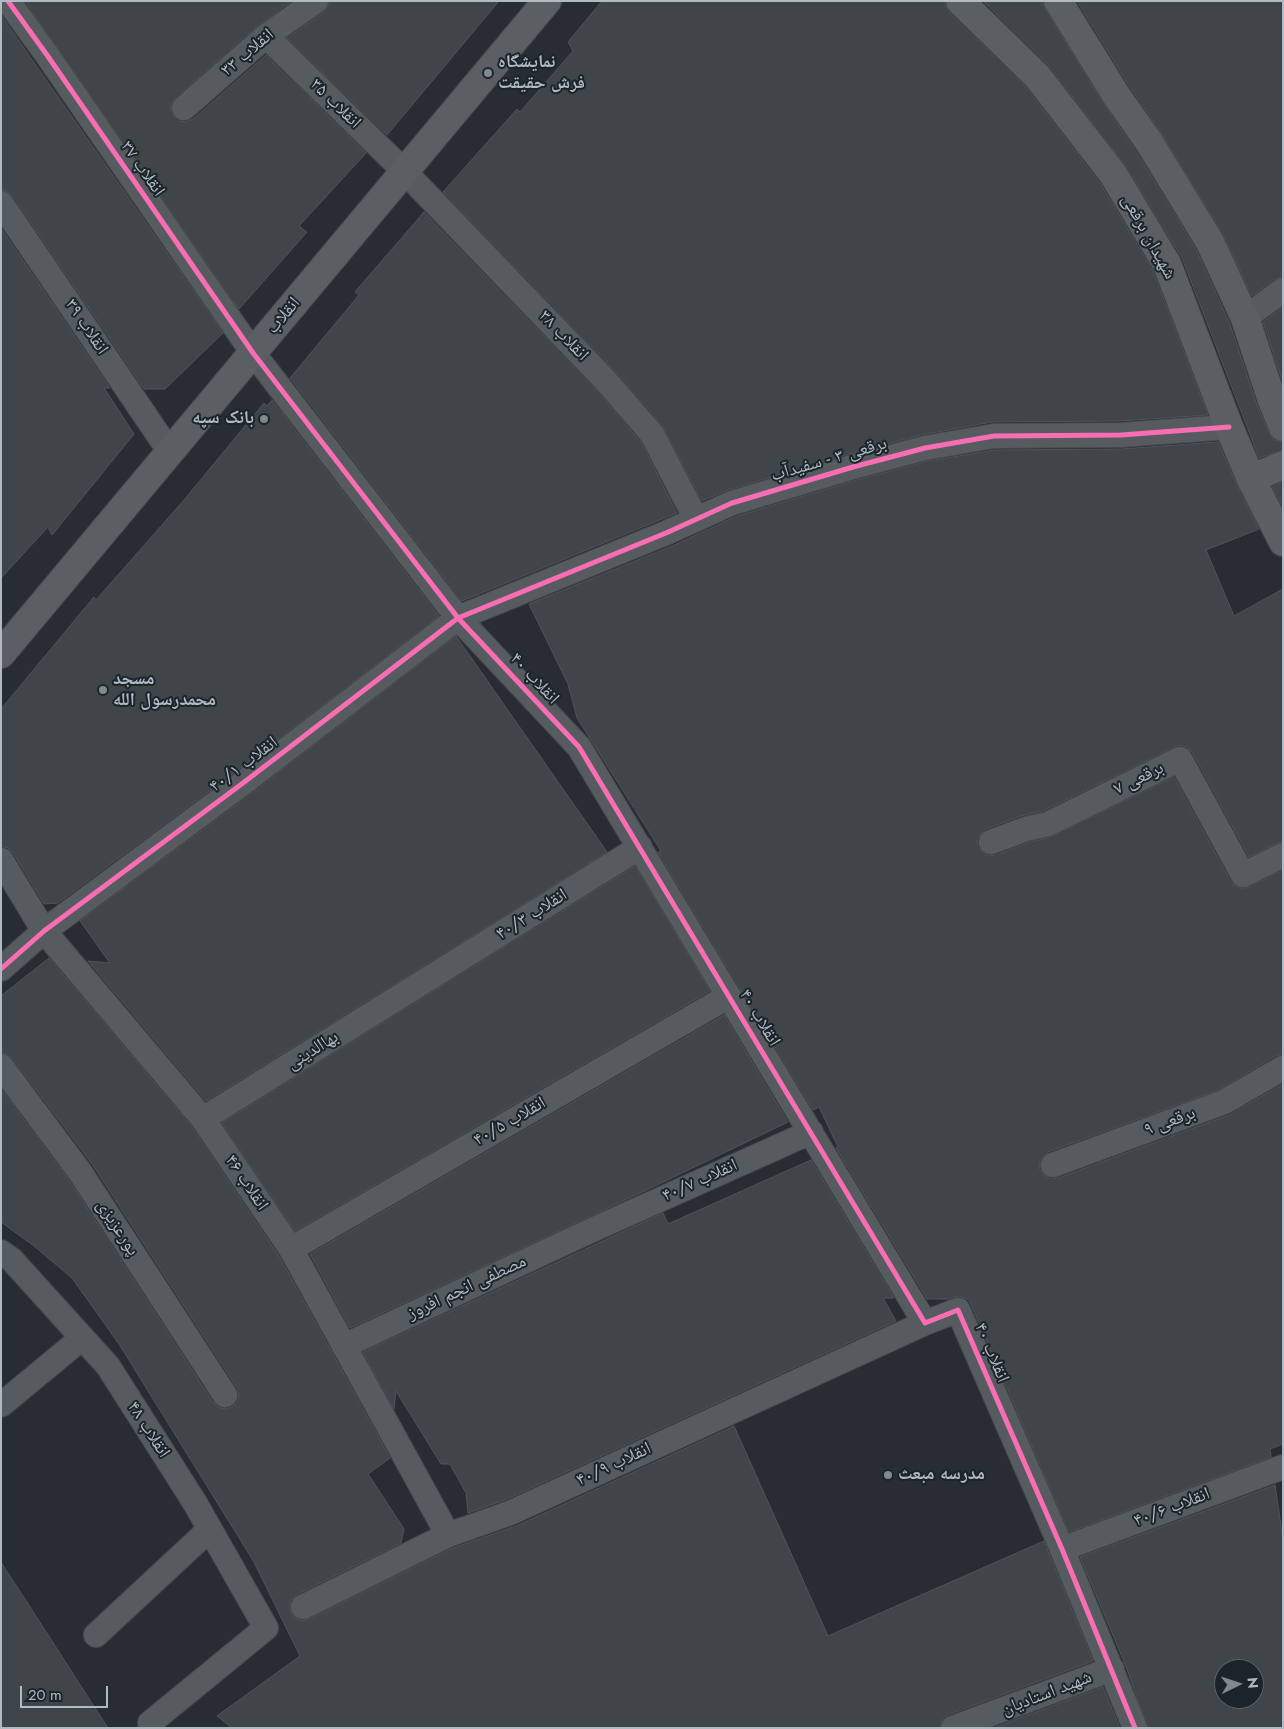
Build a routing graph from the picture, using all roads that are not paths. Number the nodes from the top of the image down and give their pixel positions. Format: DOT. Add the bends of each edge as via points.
graph roads {
  1 [pos="8,1"];
  2 [pos="316,1"];
  3 [pos="547,1"];
  4 [pos="960,1"];
  5 [pos="1058,1"];
  6 [pos="266,36"];
  7 [pos="184,108"];
  8 [pos="405,172"];
  9 [pos="1,203"];
  10 [pos="1283,290"];
  11 [pos="1245,318"];
  12 [pos="253,353"];
  13 [pos="1229,426"];
  14 [pos="1283,427"];
  15 [pos="170,452"];
  16 [pos="1283,465"];
  17 [pos="1251,479"];
  18 [pos="696,519"];
  19 [pos="1283,542"];
  20 [pos="458,618"];
  21 [pos="1,654"];
  22 [pos="991,842"];
  23 [pos="640,847"];
  24 [pos="1283,855"];
  25 [pos="1,860"];
  26 [pos="44,931"];
  27 [pos="1,969"];
  28 [pos="424,983"];
  29 [pos="729,996"];
  30 [pos="1,1066"];
  31 [pos="1283,1068"];
  32 [pos="203,1119"];
  33 [pos="811,1132"];
  34 [pos="1053,1165"];
  35 [pos="590,1231"];
  36 [pos="291,1249"];
  37 [pos="1,1252"];
  38 [pos="925,1323"];
  39 [pos="82,1338"];
  40 [pos="344,1346"];
  41 [pos="225,1395"];
  42 [pos="1,1405"];
  43 [pos="1283,1467"];
  44 [pos="210,1529"];
  45 [pos="448,1535"];
  46 [pos="1062,1549"];
  47 [pos="303,1607"];
  48 [pos="96,1635"];
  49 [pos="1112,1669"];
  50 [pos="150,1723"];
  51 [pos="953,1728"];
  52 [pos="1135,1728"];
  1 -- 12 [label="street, انقلاب ۳۷"];
  2 -- 6 [label="street, انقلاب ۳۳"];
  3 -- 8 [label="main road, انقلاب"];
  4 -- 13 [label="main road, شهیدان برقعی" via="1037,76 1113,174 1167,264"];
  5 -- 11 [label="main road" via="1210,242"];
  6 -- 7 [label="street, انقلاب ۳۳"];
  6 -- 8 [label="street, انقلاب ۳۵"];
  8 -- 12 [label="main road, انقلاب"];
  8 -- 18 [label="street, انقلاب ۳۸" via="558,330 652,434"];
  9 -- 15 [label="street, انقلاب ۳۹"];
  10 -- 11 [label="street"];
  11 -- 14 [label="main road"];
  12 -- 15 [label="main road, انقلاب"];
  12 -- 20 [label="street, انقلاب ۴۰"];
  13 -- 17 [label="main road, شهیدان برقعی"];
  13 -- 18 [label="street, برقعی ۳ - سفیدآب" via="1121,435 994,436 924,448 732,503"];
  15 -- 21 [label="main road, انقلاب"];
  16 -- 17 [label="main road"];
  17 -- 19 [label="main road, شهیدان برقعی"];
  18 -- 20 [label="street, برقعی ۳ - سفیدآب"];
  20 -- 23 [label="street, انقلاب ۴۰" via="579,747"];
  20 -- 26 [label="street, انقلاب ۴۰/۱"];
  22 -- 24 [label="street, برقعی ۷" via="1048,824 1180,759 1243,875"];
  23 -- 28 [label="street, انقلاب ۴۰/۳"];
  23 -- 29 [label="street, انقلاب ۴۰"];
  25 -- 26 [label="street, انقلاب ۴۶"];
  26 -- 27 [label="street"];
  26 -- 32 [label="street, انقلاب ۴۶"];
  28 -- 32 [label="street, بهاالدینی"];
  29 -- 33 [label="street, انقلاب ۴۰"];
  29 -- 36 [label="street, انقلاب ۴۰/۵"];
  30 -- 41 [label="street, پورعزیزی" via="80,1172"];
  31 -- 34 [label="street, برقعی ۹" via="1224,1102"];
  32 -- 36 [label="street, انقلاب ۴۶"];
  33 -- 35 [label="street, انقلاب ۴۰/۷"];
  33 -- 38 [label="street, انقلاب ۴۰"];
  35 -- 40 [label="street, مصطفی انجم افروز"];
  36 -- 40 [label="street, انقلاب ۴۶"];
  37 -- 39 [label="street, انقلاب ۴۸" via="12,1260"];
  38 -- 45 [label="street, انقلاب ۴۰/۹" via="510,1513"];
  38 -- 46 [label="street, انقلاب ۴۰" via="958,1310"];
  39 -- 42 [label="street"];
  39 -- 44 [label="street, انقلاب ۴۸" via="108,1366"];
  40 -- 45 [label="street, انقلاب ۴۶"];
  43 -- 46 [label="street, انقلاب ۴۰/۶"];
  44 -- 48 [label="street"];
  44 -- 50 [label="street, انقلاب ۴۸" via="266,1628"];
  45 -- 47 [label="street, انقلاب ۴۰/۹"];
  46 -- 49 [label="street, انقلاب ۴۰"];
  49 -- 51 [label="street, شهید استادیان"];
  49 -- 52 [label="street, انقلاب ۴۰"];
}
